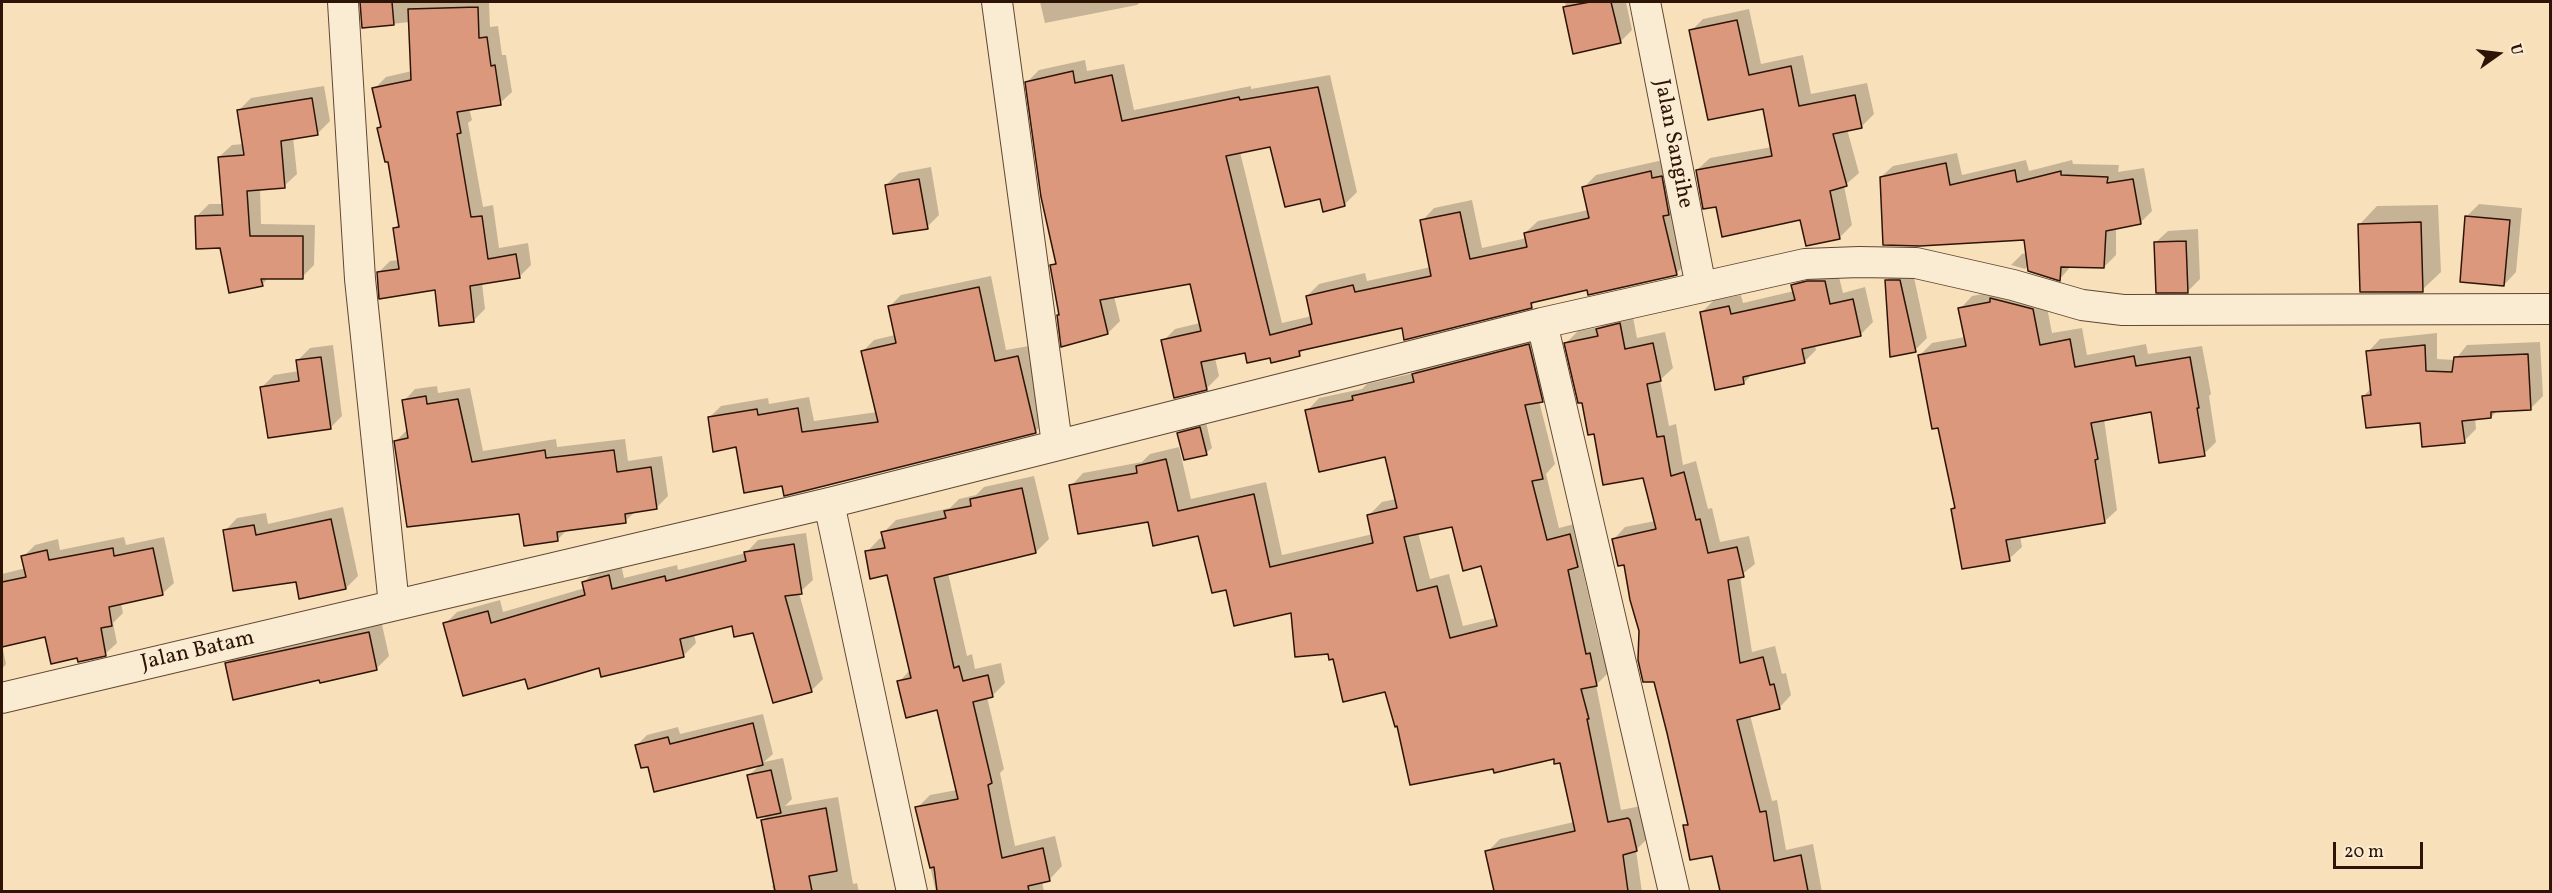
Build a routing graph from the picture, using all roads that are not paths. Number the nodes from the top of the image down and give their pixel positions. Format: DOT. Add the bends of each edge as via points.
graph roads {
  1 [pos="342,2"];
  2 [pos="997,2"];
  3 [pos="1645,2"];
  4 [pos="1701,287"];
  5 [pos="2550,309"];
  6 [pos="1542,323"];
  7 [pos="1057,444"];
  8 [pos="829,503"];
  9 [pos="394,605"];
  10 [pos="2,698"];
  11 [pos="912,891"];
  12 [pos="1674,891"];
  1 -- 9 [label="street" via="360,279"];
  2 -- 7 [label="street"];
  3 -- 4 [label="street, Jalan Sangihe"];
  4 -- 5 [label="street, Jalan Batam" via="1805,264 1916,263 2082,304 2123,310"];
  4 -- 6 [label="street, Jalan Batam"];
  6 -- 7 [label="street, Jalan Batam"];
  6 -- 12 [label="street"];
  7 -- 8 [label="street, Jalan Batam"];
  8 -- 9 [label="street, Jalan Batam"];
  8 -- 11 [label="street"];
  9 -- 10 [label="street, Jalan Batam"];
}
